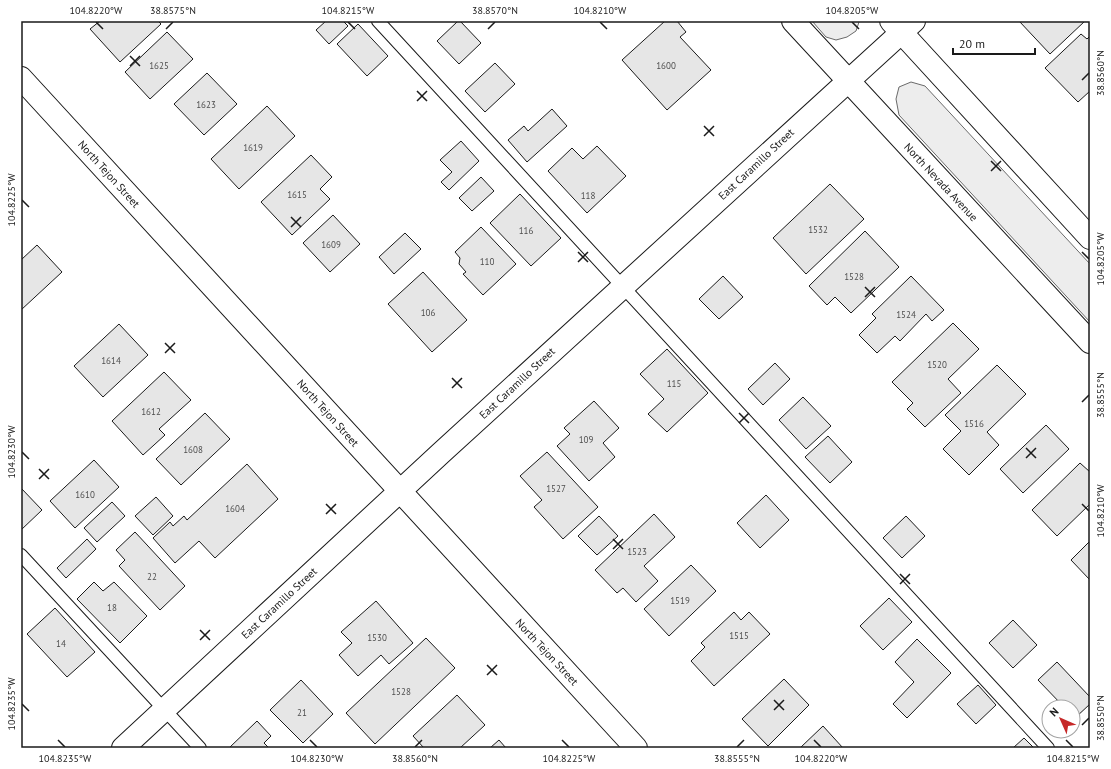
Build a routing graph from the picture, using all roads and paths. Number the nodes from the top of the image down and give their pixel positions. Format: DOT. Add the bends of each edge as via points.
graph roads {
  1 [pos="378,21"];
  2 [pos="793,21"];
  3 [pos="902,25"];
  4 [pos="21,78"];
  5 [pos="847,80"];
  6 [pos="1090,238"];
  7 [pos="622,287"];
  8 [pos="1090,342"];
  9 [pos="400,492"];
  10 [pos="21,555"];
  11 [pos="165,709"];
  12 [pos="123,748"];
  13 [pos="200,748"];
  14 [pos="636,748"];
  15 [pos="1048,748"];
  1 -- 7 [label="lane"];
  2 -- 5 [label="street, North Nevada Avenue"];
  3 -- 5 [label="street, East Caramillo Street"];
  3 -- 6 [label="street"];
  4 -- 9 [label="street, North Tejon Street"];
  5 -- 7 [label="street, East Caramillo Street"];
  5 -- 8 [label="street, North Nevada Avenue"];
  7 -- 9 [label="street, East Caramillo Street"];
  7 -- 15 [label="lane"];
  9 -- 11 [label="street, East Caramillo Street"];
  9 -- 14 [label="street, North Tejon Street"];
  10 -- 11 [label="lane"];
  11 -- 12 [label="street, East Caramillo Street"];
  11 -- 13 [label="lane"];
}
